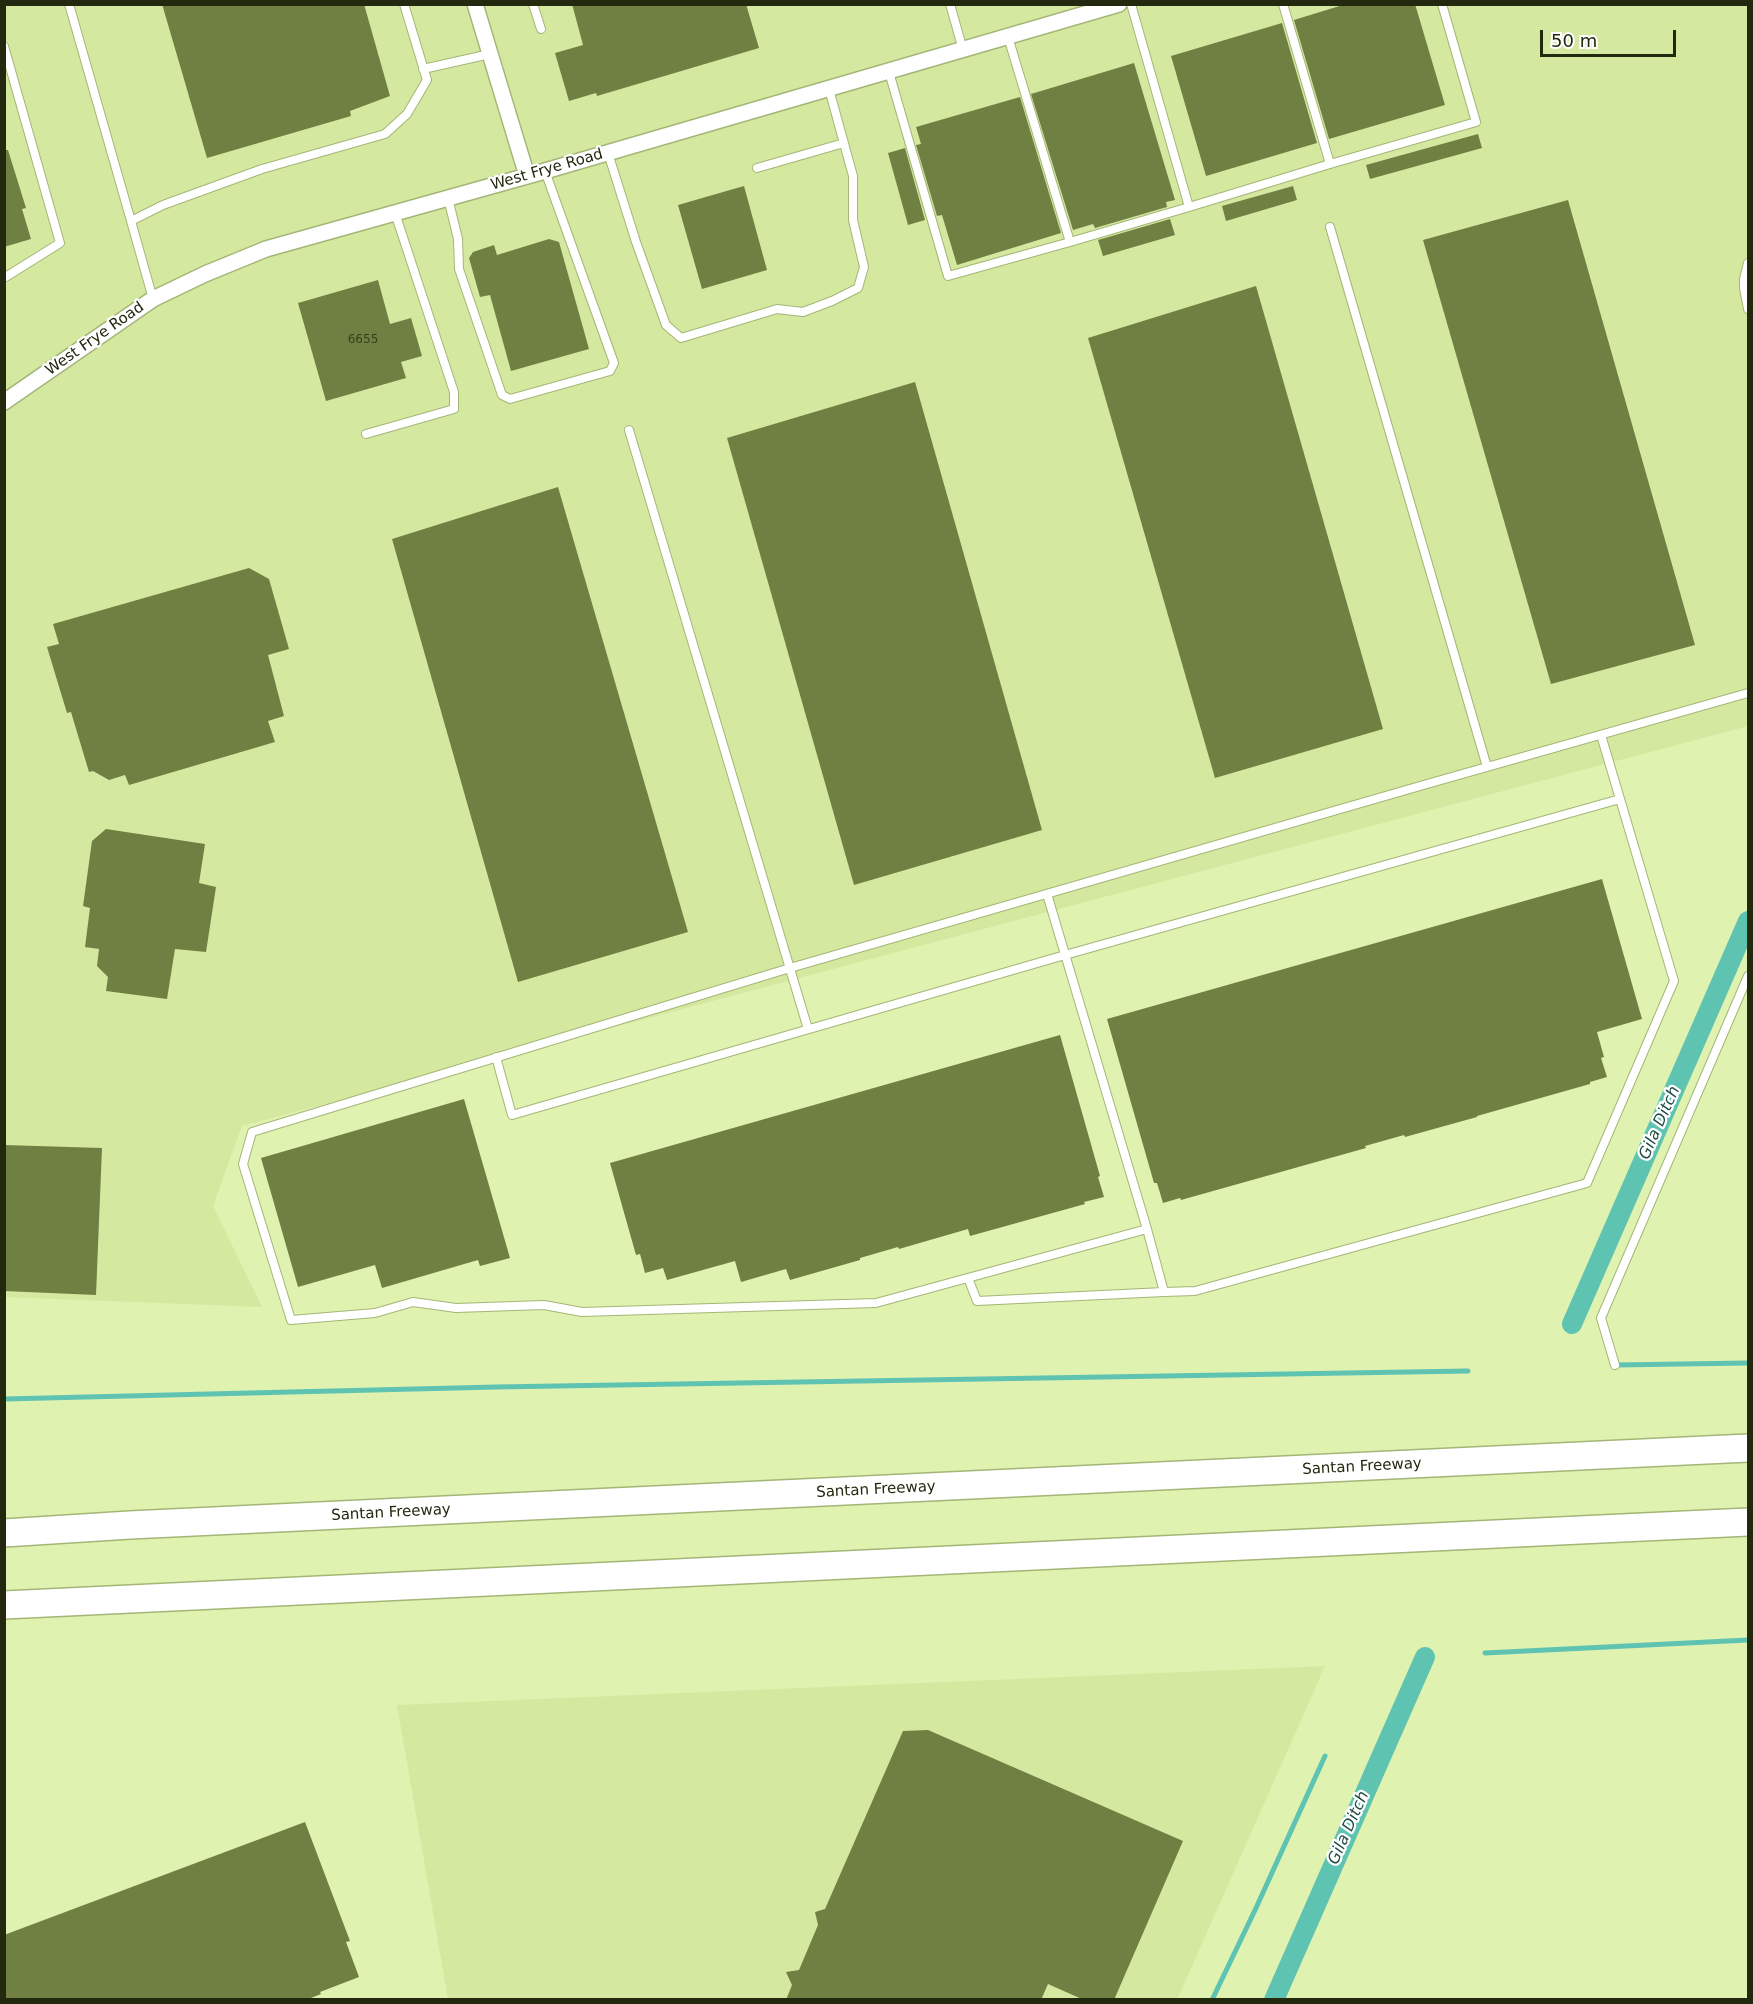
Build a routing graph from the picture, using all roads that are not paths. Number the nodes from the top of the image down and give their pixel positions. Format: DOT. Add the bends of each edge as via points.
graph roads {
  1 [pos="69,4"];
  2 [pos="404,4"];
  3 [pos="475,4"];
  4 [pos="533,4"];
  5 [pos="950,4"];
  6 [pos="1119,4"];
  7 [pos="1131,4"];
  8 [pos="1283,4"];
  9 [pos="1442,4"];
  10 [pos="541,29"];
  11 [pos="1008,37"];
  12 [pos="4,46"];
  13 [pos="963,50"];
  14 [pos="490,54"];
  15 [pos="423,69"];
  16 [pos="889,72"];
  17 [pos="829,89"];
  18 [pos="844,143"];
  19 [pos="608,153"];
  20 [pos="1330,164"];
  21 [pos="757,168"];
  22 [pos="545,171"];
  23 [pos="527,176"];
  24 [pos="448,198"];
  25 [pos="1189,207"];
  26 [pos="395,213"];
  27 [pos="131,221"];
  28 [pos="1330,227"];
  29 [pos="1070,242"];
  30 [pos="1749,263"];
  31 [pos="4,278"];
  32 [pos="153,299"];
  33 [pos="1749,309"];
  34 [pos="4,402"];
  35 [pos="629,430"];
  36 [pos="366,434"];
  37 [pos="1749,693"];
  38 [pos="1600,735"];
  39 [pos="1487,767"];
  40 [pos="1620,799"];
  41 [pos="1047,894"];
  42 [pos="1065,955"];
  43 [pos="790,968"];
  44 [pos="1749,976"];
  45 [pos="808,1029"];
  46 [pos="496,1058"];
  47 [pos="1147,1228"];
  48 [pos="968,1278"];
  49 [pos="1164,1292"];
  50 [pos="1615,1365"];
  51 [pos="1749,1448"];
  52 [pos="4,1522"];
  53 [pos="1749,1522"];
  54 [pos="130,1525"];
  55 [pos="4,1533"];
  56 [pos="10,1605"];
  1 -- 27 [label="lane"];
  2 -- 15 [label="lane"];
  3 -- 14 [label="street"];
  4 -- 10 [label="lane"];
  5 -- 13 [label="lane"];
  6 -- 11 [label="street, West Frye Road"];
  7 -- 25 [label="lane"];
  8 -- 20 [label="lane"];
  9 -- 20 [label="lane" via="1476,122"];
  11 -- 13 [label="street, West Frye Road"];
  11 -- 29 [label="lane"];
  12 -- 31 [label="lane" via="60,243"];
  13 -- 16 [label="street, West Frye Road"];
  14 -- 15 [label="lane"];
  14 -- 23 [label="street"];
  15 -- 27 [label="lane" via="427,80 407,114 385,134 262,169 163,205"];
  16 -- 17 [label="street, West Frye Road"];
  16 -- 29 [label="lane" via="948,276"];
  17 -- 18 [label="lane"];
  17 -- 19 [label="street, West Frye Road"];
  18 -- 19 [label="lane" via="853,176 853,220 864,267 858,288 803,312 777,309 681,338 666,325"];
  18 -- 21 [label="lane"];
  19 -- 22 [label="street, West Frye Road"];
  20 -- 25 [label="lane"];
  22 -- 23 [label="street, West Frye Road"];
  22 -- 24 [label="lane" via="614,363 610,371 510,399 502,395 459,269 458,239"];
  23 -- 24 [label="street, West Frye Road"];
  24 -- 26 [label="street, West Frye Road"];
  25 -- 29 [label="lane"];
  26 -- 32 [label="street, West Frye Road" via="266,249"];
  26 -- 36 [label="lane" via="454,392 454,409"];
  27 -- 32 [label="lane"];
  28 -- 39 [label="lane"];
  30 -- 33 [label="lane" via="1744,288"];
  32 -- 34 [label="street, West Frye Road"];
  35 -- 43 [label="lane"];
  37 -- 38 [label="lane"];
  38 -- 39 [label="lane"];
  38 -- 40 [label="lane"];
  39 -- 41 [label="lane"];
  40 -- 42 [label="lane"];
  40 -- 49 [label="lane" via="1674,981 1587,1183 1195,1291"];
  41 -- 42 [label="lane"];
  41 -- 43 [label="lane"];
  42 -- 45 [label="lane"];
  42 -- 47 [label="lane"];
  43 -- 45 [label="lane"];
  43 -- 46 [label="lane"];
  44 -- 50 [label="lane" via="1601,1318"];
  45 -- 46 [label="lane" via="512,1115"];
  46 -- 48 [label="lane" via="252,1132 243,1164 291,1320 375,1313 413,1302 456,1308 544,1305 582,1312 876,1303"];
  47 -- 48 [label="lane"];
  47 -- 49 [label="lane"];
  48 -- 49 [label="lane" via="977,1301"];
  51 -- 54 [label="highway, Santan Freeway"];
  52 -- 54 [label="highway"];
  53 -- 56 [label="highway"];
  54 -- 55 [label="highway, Santan Freeway"];
}
